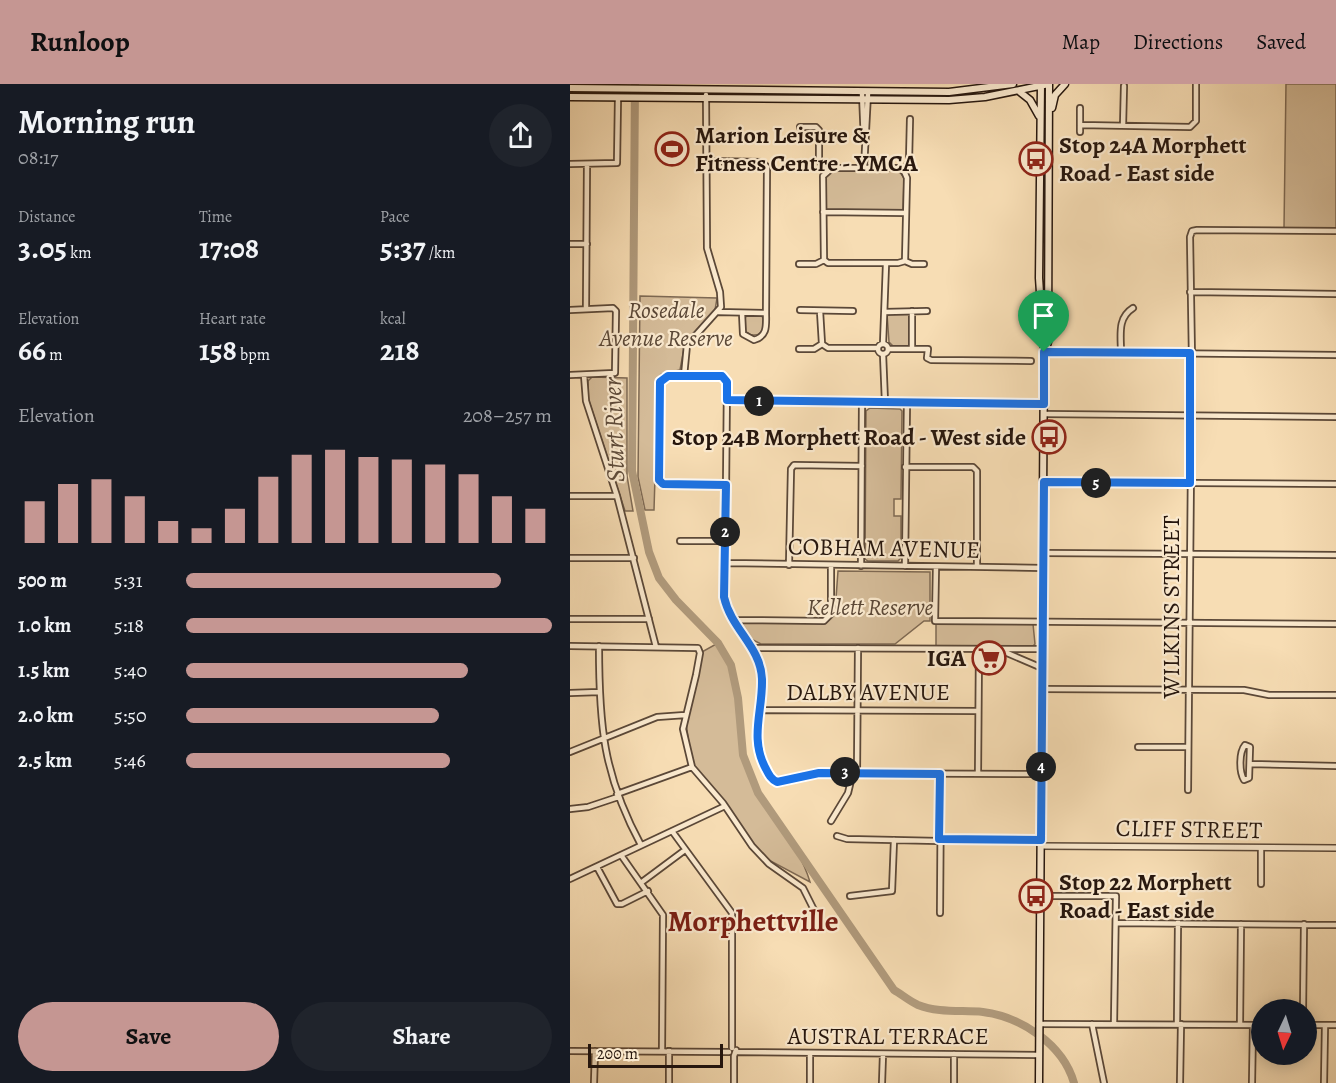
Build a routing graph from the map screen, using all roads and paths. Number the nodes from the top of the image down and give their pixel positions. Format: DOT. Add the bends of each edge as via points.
graph roads {
  1 [pos="1013,84"];
  2 [pos="1049,84"];
  3 [pos="1065,84"];
  4 [pos="1196,84"];
  5 [pos="1041,85"];
  6 [pos="1124,86"];
  7 [pos="570,88"];
  8 [pos="611,88"];
  9 [pos="706,89"];
  10 [pos="1020,92"];
  11 [pos="865,96"];
  12 [pos="570,97"];
  13 [pos="616,98"];
  14 [pos="706,98"];
  15 [pos="1080,108"];
  16 [pos="910,119"];
  17 [pos="1048,122"];
  18 [pos="1080,125"];
  19 [pos="1124,126"];
  20 [pos="800,127"];
  21 [pos="1041,127"];
  22 [pos="1080,132"];
  23 [pos="707,161"];
  24 [pos="570,164"];
  25 [pos="587,164"];
  26 [pos="864,168"];
  27 [pos="826,171"];
  28 [pos="904,171"];
  29 [pos="823,212"];
  30 [pos="906,213"];
  31 [pos="1336,231"];
  32 [pos="570,244"];
  33 [pos="587,244"];
  34 [pos="824,260"];
  35 [pos="905,261"];
  36 [pos="799,264"];
  37 [pos="886,264"];
  38 [pos="924,264"];
  39 [pos="1190,292"];
  40 [pos="1336,294"];
  41 [pos="586,307"];
  42 [pos="1133,308"];
  43 [pos="570,310"];
  44 [pos="800,310"];
  45 [pos="820,310"];
  46 [pos="853,311"];
  47 [pos="912,311"];
  48 [pos="927,311"];
  49 [pos="718,312"];
  50 [pos="885,312"];
  51 [pos="742,313"];
  52 [pos="766,313"];
  53 [pos="822,344"];
  54 [pos="883,344"];
  55 [pos="878,348"];
  56 [pos="799,349"];
  57 [pos="888,349"];
  58 [pos="912,349"];
  59 [pos="1044,352"];
  60 [pos="1121,353"];
  61 [pos="1190,353"];
  62 [pos="883,354"];
  63 [pos="1336,355"];
  64 [pos="1031,361"];
  65 [pos="570,375"];
  66 [pos="584,375"];
  67 [pos="684,376"];
  68 [pos="727,400"];
  69 [pos="862,402"];
  70 [pos="885,402"];
  71 [pos="907,403"];
  72 [pos="1044,404"];
  73 [pos="1044,414"];
  74 [pos="1191,416"];
  75 [pos="1336,417"];
  76 [pos="862,466"];
  77 [pos="905,467"];
  78 [pos="1044,482"];
  79 [pos="1190,483"];
  80 [pos="1336,484"];
  81 [pos="726,485"];
  82 [pos="570,496"];
  83 [pos="617,496"];
  84 [pos="680,541"];
  85 [pos="725,541"];
  86 [pos="1043,553"];
  87 [pos="1190,554"];
  88 [pos="1336,555"];
  89 [pos="570,558"];
  90 [pos="634,558"];
  91 [pos="725,563"];
  92 [pos="789,565"];
  93 [pos="831,566"];
  94 [pos="861,566"];
  95 [pos="905,566"];
  96 [pos="936,567"];
  97 [pos="977,567"];
  98 [pos="1043,567"];
  99 [pos="570,619"];
  100 [pos="649,619"];
  101 [pos="733,620"];
  102 [pos="1042,621"];
  103 [pos="1189,624"];
  104 [pos="1336,624"];
  105 [pos="570,646"];
  106 [pos="599,646"];
  107 [pos="656,646"];
  108 [pos="752,648"];
  109 [pos="858,648"];
  110 [pos="979,649"];
  111 [pos="997,649"];
  112 [pos="1042,649"];
  113 [pos="1042,668"];
  114 [pos="1042,689"];
  115 [pos="1189,690"];
  116 [pos="599,692"];
  117 [pos="570,693"];
  118 [pos="1336,695"];
  119 [pos="758,710"];
  120 [pos="857,710"];
  121 [pos="978,711"];
  122 [pos="685,715"];
  123 [pos="602,740"];
  124 [pos="1138,747"];
  125 [pos="1188,747"];
  126 [pos="570,752"];
  127 [pos="1250,764"];
  128 [pos="692,766"];
  129 [pos="1336,766"];
  130 [pos="855,772"];
  131 [pos="940,774"];
  132 [pos="978,774"];
  133 [pos="1041,774"];
  134 [pos="1188,789"];
  135 [pos="617,795"];
  136 [pos="725,806"];
  137 [pos="570,809"];
  138 [pos="831,821"];
  139 [pos="672,831"];
  140 [pos="837,836"];
  141 [pos="894,840"];
  142 [pos="939,840"];
  143 [pos="1041,843"];
  144 [pos="641,845"];
  145 [pos="1261,848"];
  146 [pos="1336,848"];
  147 [pos="685,850"];
  148 [pos="621,855"];
  149 [pos="597,867"];
  150 [pos="570,879"];
  151 [pos="642,882"];
  152 [pos="1261,884"];
  153 [pos="648,891"];
  154 [pos="850,896"];
  155 [pos="1041,896"];
  156 [pos="814,909"];
  157 [pos="940,913"];
  158 [pos="1116,923"];
  159 [pos="1179,923"];
  160 [pos="1241,924"];
  161 [pos="1304,924"];
  162 [pos="1336,925"];
  163 [pos="1303,999"];
  164 [pos="1092,1024"];
  165 [pos="1114,1024"];
  166 [pos="1179,1024"];
  167 [pos="1240,1024"];
  168 [pos="1251,1025"];
  169 [pos="1336,1025"];
  170 [pos="1039,1026"];
  171 [pos="1317,1026"];
  172 [pos="1325,1026"];
  173 [pos="570,1051"];
  174 [pos="595,1051"];
  175 [pos="662,1051"];
  176 [pos="669,1051"];
  177 [pos="733,1052"];
  178 [pos="810,1053"];
  179 [pos="883,1054"];
  180 [pos="954,1054"];
  181 [pos="1039,1055"];
  182 [pos="1252,1065"];
  183 [pos="594,1083"];
  184 [pos="669,1083"];
  185 [pos="734,1083"];
  186 [pos="810,1083"];
  187 [pos="882,1083"];
  188 [pos="954,1083"];
  189 [pos="1039,1083"];
  190 [pos="1104,1083"];
  191 [pos="1180,1083"];
  192 [pos="1252,1083"];
  193 [pos="1324,1083"];
  1 -- 11 [label="main road" via="962,92"];
  2 -- 5 [label="main road"];
  2 -- 17 [label="main road"];
  3 -- 17 [label="main road" via="1054,95"];
  4 -- 19 [label="street" via="1194,125"];
  5 -- 10 [label="main road"];
  5 -- 21 [label="main road"];
  6 -- 19 [label="street"];
  7 -- 8 [label="main road"];
  8 -- 9 [label="main road"];
  8 -- 13 [label="main road" via="609,93"];
  9 -- 11 [label="main road"];
  9 -- 14 [label="street"];
  10 -- 11 [label="main road" via="949,100"];
  10 -- 21 [label="main road" via="1038,110"];
  11 -- 14 [label="main road"];
  11 -- 26 [label="street"];
  12 -- 13 [label="main road"];
  13 -- 14 [label="main road"];
  13 -- 25 [label="street" via="616,163"];
  14 -- 23 [label="street"];
  15 -- 18 [label="street"];
  16 -- 28 [label="street" via="909,161"];
  17 -- 59 [label="main road" via="1048,342"];
  18 -- 19 [label="street"];
  18 -- 22 [label="street"];
  20 -- 27 [label="street" via="819,130 820,162"];
  21 -- 59 [label="main road" via="1039,278"];
  23 -- 49 [label="street" via="707,248 720,292"];
  23 -- 52 [label="street" via="765,164"];
  24 -- 25 [label="street"];
  25 -- 33 [label="street"];
  26 -- 27 [label="street"];
  26 -- 28 [label="street"];
  27 -- 29 [label="street"];
  28 -- 30 [label="street"];
  29 -- 30 [label="street"];
  29 -- 34 [label="street"];
  30 -- 35 [label="street"];
  31 -- 39 [label="street, WILKINS STREET" via="1192,231"];
  32 -- 33 [label="street"];
  33 -- 41 [label="street"];
  34 -- 36 [label="street"];
  34 -- 37 [label="street"];
  35 -- 37 [label="street"];
  35 -- 38 [label="street"];
  37 -- 50 [label="street"];
  39 -- 40 [label="street"];
  39 -- 61 [label="street, WILKINS STREET"];
  41 -- 43 [label="street"];
  41 -- 66 [label="street" via="616,309 616,368 612,375"];
  42 -- 60 [label="street" via="1122,320"];
  44 -- 45 [label="street"];
  45 -- 46 [label="street"];
  45 -- 53 [label="street"];
  47 -- 48 [label="street"];
  47 -- 50 [label="street"];
  47 -- 58 [label="street"];
  49 -- 51 [label="street"];
  49 -- 67 [label="street" via="687,345"];
  50 -- 54 [label="street"];
  51 -- 52 [label="street"];
  51 -- 52 [label="street" via="743,334 754,340 765,332"];
  53 -- 55 [label="street" via="828,348"];
  53 -- 56 [label="street" via="814,349"];
  54 -- 55 [label="street"];
  54 -- 57 [label="street"];
  55 -- 62 [label="street"];
  57 -- 58 [label="street"];
  57 -- 62 [label="street"];
  58 -- 64 [label="street" via="928,349 927,358 931,360"];
  59 -- 60 [label="street"];
  59 -- 72 [label="main road"];
  60 -- 61 [label="street"];
  61 -- 63 [label="street"];
  61 -- 74 [label="street, WILKINS STREET"];
  62 -- 70 [label="street"];
  65 -- 66 [label="street"];
  66 -- 83 [label="street" via="586,401"];
  67 -- 68 [label="street" via="726,378"];
  67 -- 81 [label="street" via="663,377 660,382 659,480 663,484"];
  68 -- 69 [label="street"];
  68 -- 81 [label="street"];
  69 -- 70 [label="street"];
  69 -- 76 [label="street"];
  70 -- 71 [label="street"];
  71 -- 72 [label="street"];
  71 -- 77 [label="street"];
  72 -- 73 [label="main road"];
  73 -- 74 [label="street"];
  73 -- 78 [label="main road"];
  74 -- 75 [label="street"];
  74 -- 79 [label="street, WILKINS STREET"];
  76 -- 92 [label="street" via="794,465"];
  76 -- 94 [label="street"];
  77 -- 95 [label="street"];
  77 -- 97 [label="street" via="973,467 977,471"];
  78 -- 79 [label="street"];
  78 -- 86 [label="main road"];
  79 -- 80 [label="street"];
  79 -- 87 [label="street, WILKINS STREET"];
  81 -- 85 [label="street"];
  82 -- 83 [label="street"];
  83 -- 90 [label="street"];
  84 -- 85 [label="street"];
  85 -- 91 [label="street"];
  86 -- 87 [label="street"];
  86 -- 98 [label="main road"];
  87 -- 88 [label="street"];
  87 -- 103 [label="street, WILKINS STREET"];
  89 -- 90 [label="street"];
  90 -- 100 [label="street"];
  91 -- 92 [label="street, COBHAM AVENUE"];
  91 -- 101 [label="street" via="724,597"];
  92 -- 93 [label="street, COBHAM AVENUE"];
  93 -- 94 [label="street, COBHAM AVENUE"];
  93 -- 101 [label="street" via="828,619"];
  94 -- 95 [label="street, COBHAM AVENUE"];
  95 -- 96 [label="street, COBHAM AVENUE"];
  96 -- 97 [label="street, COBHAM AVENUE"];
  96 -- 102 [label="street" via="935,621"];
  97 -- 98 [label="street, COBHAM AVENUE"];
  98 -- 102 [label="main road"];
  99 -- 100 [label="street"];
  100 -- 107 [label="street"];
  101 -- 108 [label="street"];
  102 -- 103 [label="street"];
  102 -- 112 [label="main road"];
  103 -- 104 [label="street"];
  103 -- 115 [label="street, WILKINS STREET"];
  105 -- 106 [label="street"];
  106 -- 107 [label="street"];
  106 -- 116 [label="street"];
  107 -- 122 [label="street" via="694,646 700,652"];
  108 -- 109 [label="street"];
  108 -- 119 [label="street" via="761,666"];
  109 -- 110 [label="street"];
  109 -- 120 [label="street"];
  110 -- 111 [label="street"];
  110 -- 121 [label="street"];
  111 -- 112 [label="street"];
  111 -- 113 [label="street"];
  112 -- 113 [label="main road"];
  113 -- 114 [label="main road"];
  114 -- 115 [label="street"];
  114 -- 133 [label="main road"];
  115 -- 118 [label="street"];
  115 -- 125 [label="street, WILKINS STREET"];
  116 -- 117 [label="street"];
  116 -- 123 [label="street"];
  119 -- 120 [label="street, DALBY AVENUE"];
  119 -- 130 [label="street" via="756,737 760,754 770,777 777,782 819,773"];
  120 -- 121 [label="street, DALBY AVENUE"];
  120 -- 130 [label="street"];
  121 -- 132 [label="street"];
  122 -- 123 [label="street" via="657,717"];
  122 -- 128 [label="street" via="682,729"];
  123 -- 126 [label="street"];
  123 -- 135 [label="street"];
  124 -- 125 [label="street"];
  125 -- 134 [label="street, WILKINS STREET"];
  127 -- 127 [label="street" via="1249,778 1242,779 1241,750 1245,745 1250,747"];
  127 -- 129 [label="street"];
  128 -- 135 [label="street"];
  128 -- 136 [label="street"];
  130 -- 131 [label="street"];
  130 -- 138 [label="street"];
  131 -- 132 [label="street"];
  131 -- 142 [label="street"];
  132 -- 133 [label="street"];
  133 -- 143 [label="main road"];
  135 -- 137 [label="street" via="588,807"];
  135 -- 144 [label="street"];
  136 -- 139 [label="street"];
  136 -- 156 [label="street" via="757,852 803,888"];
  139 -- 144 [label="street"];
  139 -- 147 [label="street"];
  140 -- 141 [label="street"];
  141 -- 142 [label="street"];
  141 -- 154 [label="street" via="892,891"];
  142 -- 143 [label="street"];
  142 -- 157 [label="street"];
  143 -- 145 [label="street, CLIFF STREET"];
  143 -- 155 [label="main road"];
  144 -- 148 [label="street"];
  145 -- 146 [label="street, CLIFF STREET"];
  145 -- 152 [label="street"];
  147 -- 151 [label="street"];
  147 -- 177 [label="street" via="732,913"];
  148 -- 149 [label="street"];
  148 -- 151 [label="street"];
  149 -- 150 [label="street"];
  149 -- 153 [label="street" via="617,904"];
  151 -- 153 [label="street"];
  153 -- 175 [label="street" via="663,915"];
  155 -- 158 [label="street" via="1116,896"];
  155 -- 170 [label="main road"];
  158 -- 159 [label="street"];
  158 -- 165 [label="street"];
  159 -- 160 [label="street"];
  159 -- 166 [label="street"];
  160 -- 161 [label="street"];
  160 -- 167 [label="street"];
  161 -- 162 [label="street"];
  161 -- 163 [label="street"];
  164 -- 165 [label="street"];
  164 -- 170 [label="street"];
  164 -- 190 [label="street"];
  165 -- 166 [label="street"];
  166 -- 167 [label="street"];
  166 -- 191 [label="street"];
  167 -- 168 [label="street"];
  169 -- 172 [label="street"];
  170 -- 181 [label="main road"];
  171 -- 172 [label="street"];
  172 -- 193 [label="street"];
  173 -- 174 [label="street, AUSTRAL TERRACE"];
  174 -- 175 [label="street, AUSTRAL TERRACE"];
  174 -- 183 [label="street"];
  175 -- 176 [label="street, AUSTRAL TERRACE"];
  176 -- 177 [label="street, AUSTRAL TERRACE"];
  176 -- 184 [label="street"];
  177 -- 178 [label="street, AUSTRAL TERRACE"];
  177 -- 185 [label="street"];
  178 -- 179 [label="street, AUSTRAL TERRACE"];
  178 -- 186 [label="street"];
  179 -- 180 [label="street, AUSTRAL TERRACE"];
  179 -- 187 [label="street"];
  180 -- 181 [label="street, AUSTRAL TERRACE"];
  180 -- 188 [label="street"];
  181 -- 189 [label="main road"];
  182 -- 192 [label="street"];
}
